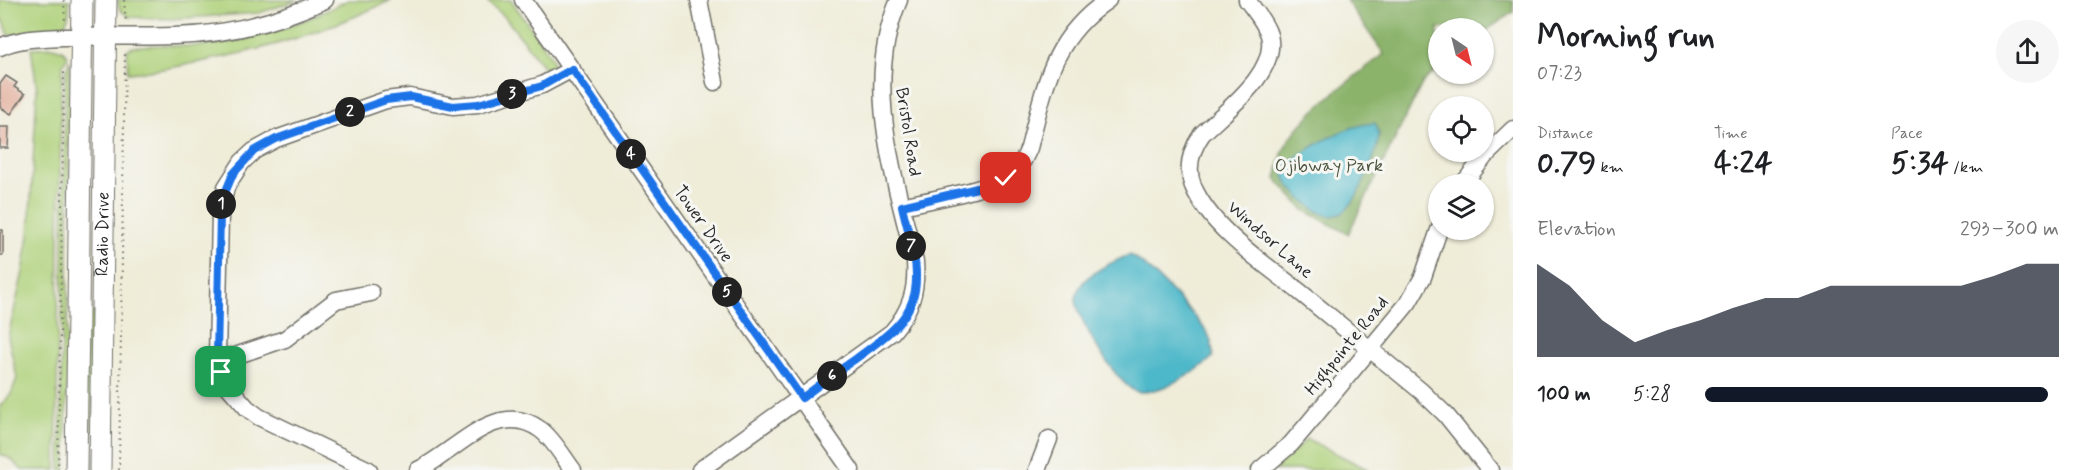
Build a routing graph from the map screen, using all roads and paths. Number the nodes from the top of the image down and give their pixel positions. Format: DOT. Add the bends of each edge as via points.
graph roads {
  1 [pos="64,0"];
  2 [pos="82,0"];
  3 [pos="106,0"];
  4 [pos="124,0"];
  5 [pos="325,0"];
  6 [pos="699,0"];
  7 [pos="899,0"];
  8 [pos="1108,0"];
  9 [pos="1247,0"];
  10 [pos="530,2"];
  11 [pos="126,14"];
  12 [pos="64,21"];
  13 [pos="105,35"];
  14 [pos="82,36"];
  15 [pos="0,47"];
  16 [pos="125,53"];
  17 [pos="64,67"];
  18 [pos="572,69"];
  19 [pos="715,82"];
  20 [pos="1513,129"];
  21 [pos="1471,174"];
  22 [pos="902,206"];
  23 [pos="1436,240"];
  24 [pos="371,293"];
  25 [pos="1370,349"];
  26 [pos="217,357"];
  27 [pos="802,398"];
  28 [pos="1049,439"];
  29 [pos="58,470"];
  30 [pos="76,470"];
  31 [pos="100,470"];
  32 [pos="119,470"];
  33 [pos="369,470"];
  34 [pos="418,470"];
  35 [pos="573,470"];
  36 [pos="700,470"];
  37 [pos="851,470"];
  38 [pos="1037,470"];
  39 [pos="1260,470"];
  40 [pos="1490,470"];
  1 -- 12 [label="path"];
  2 -- 14 [label="main road, Radio Drive"];
  3 -- 13 [label="main road, Radio Drive"];
  4 -- 11 [label="path"];
  5 -- 13 [label="street" via="281,18 223,32"];
  6 -- 19 [label="street"];
  7 -- 22 [label="street, Bristol Road" via="888,32 881,81 882,112"];
  8 -- 22 [label="street" via="1073,30 1054,61 1019,177"];
  9 -- 25 [label="street, Windsor Lane" via="1269,33 1270,56 1257,80 1202,134 1191,155 1192,184 1229,234"];
  10 -- 18 [label="street, Tower Drive"];
  13 -- 14 [label="street"];
  13 -- 31 [label="main road, Radio Drive"];
  14 -- 15 [label="street" via="27,39"];
  14 -- 30 [label="main road, Radio Drive"];
  16 -- 32 [label="path"];
  17 -- 29 [label="path"];
  18 -- 26 [label="street" via="542,86 478,104 453,106 411,97 386,100 276,139 254,151 233,174 222,200"];
  18 -- 27 [label="street, Tower Drive"];
  20 -- 21 [label="street"];
  22 -- 27 [label="street, Bristol Road" via="915,262 915,294 909,309 892,332"];
  23 -- 25 [label="street, Highpointe Road" via="1416,290"];
  24 -- 26 [label="street" via="336,300 285,339 235,356"];
  25 -- 39 [label="street, Highpointe Road" via="1291,444"];
  25 -- 40 [label="street, Windsor Lane" via="1446,416"];
  26 -- 33 [label="street" via="227,385 259,417"];
  27 -- 36 [label="street, Bristol Road"];
  27 -- 37 [label="street, Tower Drive"];
  28 -- 38 [label="street"];
  34 -- 35 [label="street" via="484,426 518,420 550,439"];
}
